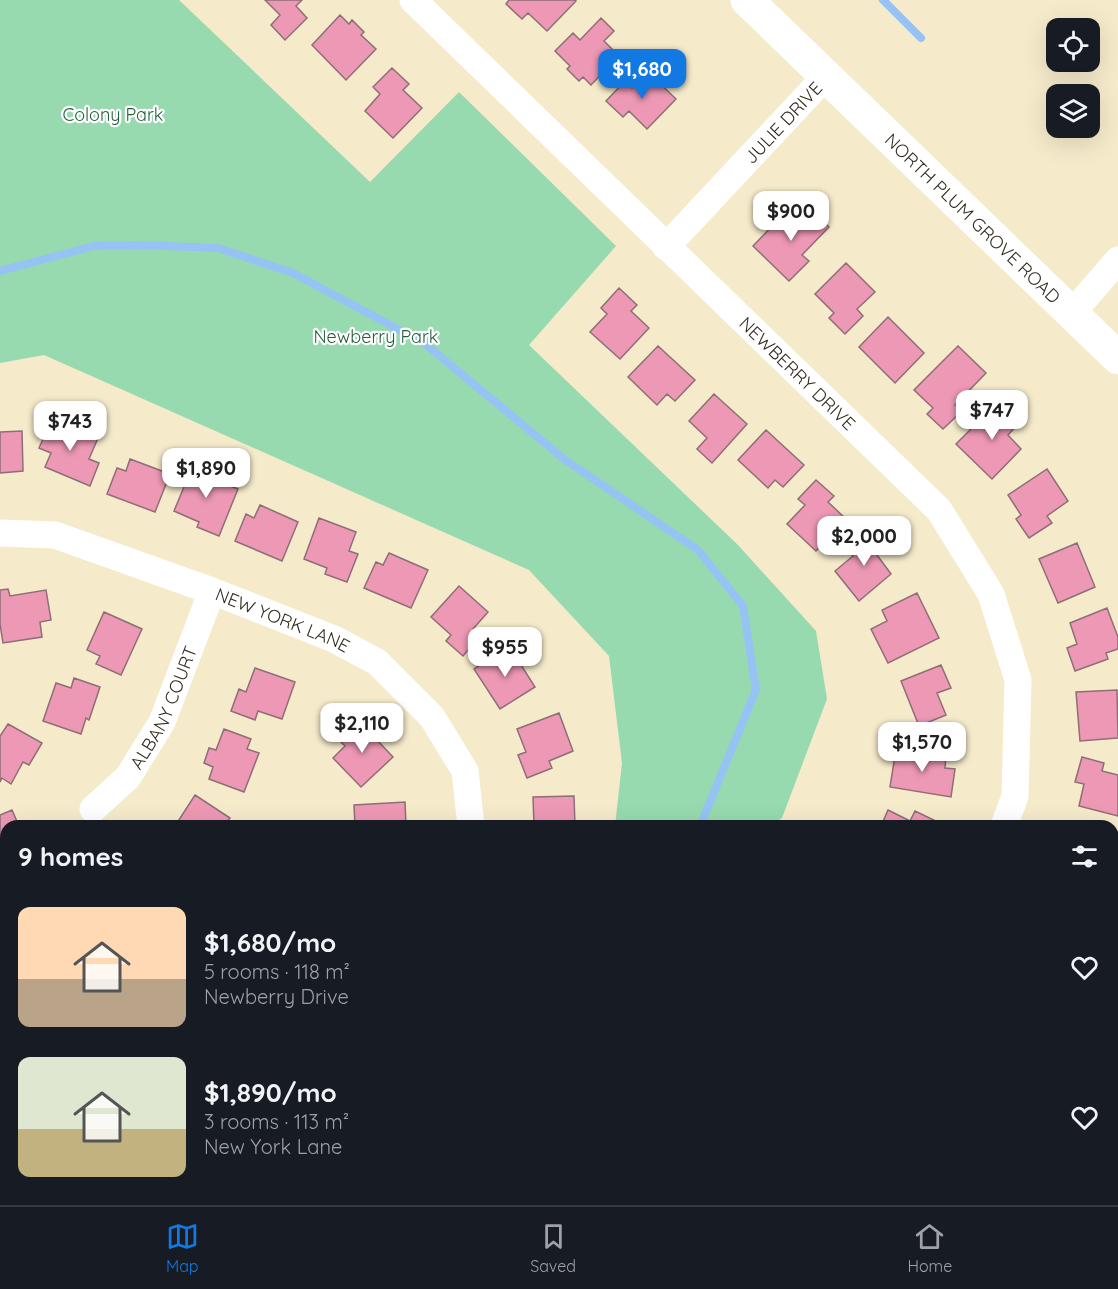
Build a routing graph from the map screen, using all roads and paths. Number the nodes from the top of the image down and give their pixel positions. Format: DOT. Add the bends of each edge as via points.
graph roads {
  1 [pos="413,0"];
  2 [pos="747,0"];
  3 [pos="826,76"];
  4 [pos="666,247"];
  5 [pos="1118,260"];
  6 [pos="1072,313"];
  7 [pos="1118,358"];
  8 [pos="0,533"];
  9 [pos="212,591"];
  10 [pos="93,809"];
  11 [pos="470,820"];
  12 [pos="1006,820"];
  1 -- 4 [label="street, NEWBERRY DRIVE"];
  2 -- 3 [label="street, NORTH PLUM GROVE ROAD"];
  3 -- 4 [label="street, JULIE DRIVE"];
  3 -- 6 [label="street, NORTH PLUM GROVE ROAD"];
  4 -- 12 [label="street, NEWBERRY DRIVE" via="939,510 991,594 1018,680 1015,796"];
  5 -- 6 [label="street"];
  6 -- 7 [label="street, NORTH PLUM GROVE ROAD"];
  8 -- 9 [label="street, NEW YORK LANE" via="55,535"];
  9 -- 10 [label="street, ALBANY COURT" via="162,722 128,777"];
  9 -- 11 [label="street, NEW YORK LANE" via="333,639 377,662 432,717 465,771"];
}
